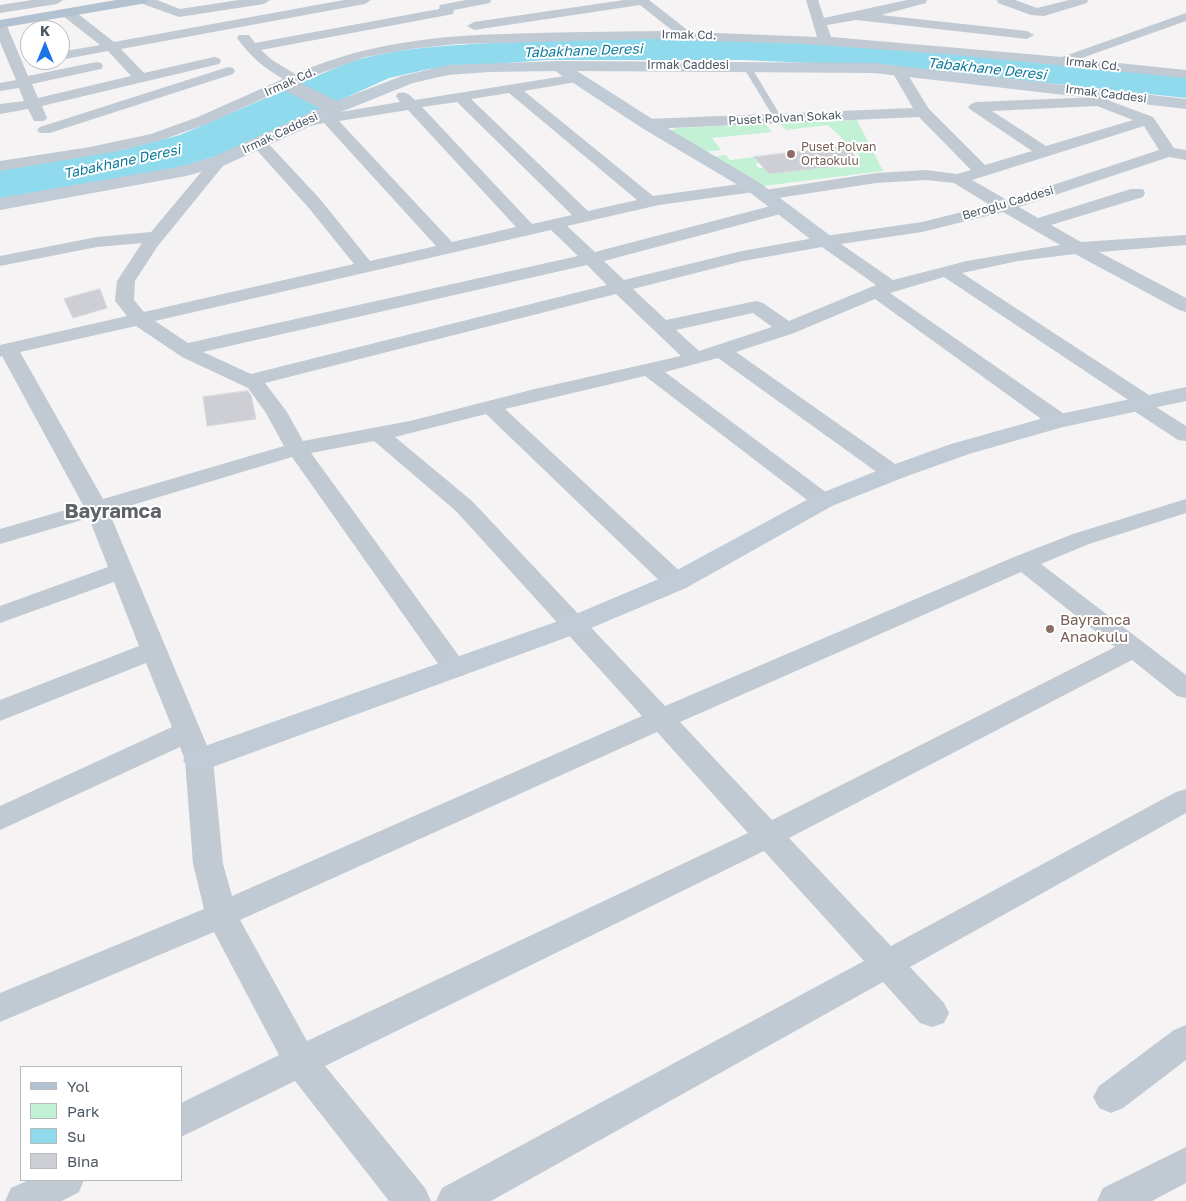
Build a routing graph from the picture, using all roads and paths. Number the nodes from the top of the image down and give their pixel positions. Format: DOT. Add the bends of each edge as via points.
graph roads {
  1 [pos="58,0"];
  2 [pos="141,0"];
  3 [pos="145,0"];
  4 [pos="264,0"];
  5 [pos="485,0"];
  6 [pos="812,0"];
  7 [pos="921,0"];
  8 [pos="1003,0"];
  9 [pos="1081,0"];
  10 [pos="355,1"];
  11 [pos="642,1"];
  12 [pos="444,6"];
  13 [pos="72,8"];
  14 [pos="0,9"];
  15 [pos="303,11"];
  16 [pos="573,12"];
  17 [pos="1036,12"];
  18 [pos="856,16"];
  19 [pos="1186,17"];
  20 [pos="819,23"];
  21 [pos="234,24"];
  22 [pos="0,25"];
  23 [pos="464,28"];
  24 [pos="335,32"];
  25 [pos="600,35"];
  26 [pos="686,35"];
  27 [pos="1027,35"];
  28 [pos="476,40"];
  29 [pos="825,40"];
  30 [pos="110,46"];
  31 [pos="210,46"];
  32 [pos="251,48"];
  33 [pos="366,53"];
  34 [pos="70,54"];
  35 [pos="1031,58"];
  36 [pos="124,60"];
  37 [pos="1059,61"];
  38 [pos="20,63"];
  39 [pos="15,64"];
  40 [pos="746,65"];
  41 [pos="0,66"];
  42 [pos="558,66"];
  43 [pos="898,70"];
  44 [pos="1186,74"];
  45 [pos="141,78"];
  46 [pos="576,78"];
  47 [pos="23,82"];
  48 [pos="291,82"];
  49 [pos="392,85"];
  50 [pos="251,86"];
  51 [pos="0,87"];
  52 [pos="513,89"];
  53 [pos="268,92"];
  54 [pos="460,97"];
  55 [pos="1186,104"];
  56 [pos="412,105"];
  57 [pos="0,109"];
  58 [pos="923,112"];
  59 [pos="331,113"];
  60 [pos="778,118"];
  61 [pos="1148,120"];
  62 [pos="0,123"];
  63 [pos="39,124"];
  64 [pos="648,124"];
  65 [pos="259,143"];
  66 [pos="1044,152"];
  67 [pos="1168,152"];
  68 [pos="72,153"];
  69 [pos="1186,155"];
  70 [pos="219,161"];
  71 [pos="0,166"];
  72 [pos="982,171"];
  73 [pos="958,179"];
  74 [pos="760,191"];
  75 [pos="1137,193"];
  76 [pos="650,202"];
  77 [pos="0,204"];
  78 [pos="1005,206"];
  79 [pos="782,208"];
  80 [pos="584,217"];
  81 [pos="554,223"];
  82 [pos="1036,224"];
  83 [pos="528,230"];
  84 [pos="156,237"];
  85 [pos="1186,240"];
  86 [pos="825,241"];
  87 [pos="448,248"];
  88 [pos="1078,248"];
  89 [pos="591,259"];
  90 [pos="0,261"];
  91 [pos="366,267"];
  92 [pos="947,271"];
  93 [pos="621,288"];
  94 [pos="883,289"];
  95 [pos="1186,306"];
  96 [pos="139,319"];
  97 [pos="662,327"];
  98 [pos="788,329"];
  99 [pos="4,350"];
  100 [pos="185,350"];
  101 [pos="721,351"];
  102 [pos="695,359"];
  103 [pos="648,370"];
  104 [pos="249,381"];
  105 [pos="1186,394"];
  106 [pos="1143,404"];
  107 [pos="491,407"];
  108 [pos="1059,421"];
  109 [pos="378,433"];
  110 [pos="1186,435"];
  111 [pos="297,449"];
  112 [pos="893,473"];
  113 [pos="824,501"];
  114 [pos="1186,506"];
  115 [pos="96,508"];
  116 [pos="0,537"];
  117 [pos="1022,562"];
  118 [pos="122,571"];
  119 [pos="676,582"];
  120 [pos="0,615"];
  121 [pos="574,625"];
  122 [pos="1135,648"];
  123 [pos="154,650"];
  124 [pos="455,669"];
  125 [pos="1186,689"];
  126 [pos="0,711"];
  127 [pos="661,719"];
  128 [pos="188,731"];
  129 [pos="199,760"];
  130 [pos="1186,800"];
  131 [pos="0,819"];
  132 [pos="768,836"];
  133 [pos="221,915"];
  134 [pos="887,964"];
  135 [pos="0,1008"];
  136 [pos="932,1013"];
  137 [pos="1186,1040"];
  138 [pos="300,1061"];
  139 [pos="1111,1097"];
  140 [pos="182,1121"];
  141 [pos="1186,1164"];
  142 [pos="64,1181"];
  143 [pos="24,1201"];
  144 [pos="412,1201"];
  145 [pos="455,1201"];
  146 [pos="1116,1201"];
  1 -- 14 [label="street"];
  2 -- 13 [label="main road"];
  3 -- 4 [label="street" via="179,13"];
  5 -- 12 [label="street"];
  6 -- 20 [label="street"];
  7 -- 18 [label="street"];
  8 -- 17 [label="street"];
  9 -- 17 [label="street"];
  10 -- 15 [label="street"];
  11 -- 16 [label="street"];
  11 -- 26 [label="street"];
  12 -- 23 [label="street"];
  12 -- 24 [label="street"];
  13 -- 22 [label="main road"];
  13 -- 30 [label="street"];
  15 -- 21 [label="street"];
  15 -- 24 [label="street"];
  16 -- 23 [label="street"];
  16 -- 25 [label="street"];
  17 -- 27 [label="street"];
  18 -- 20 [label="street"];
  18 -- 27 [label="street"];
  19 -- 37 [label="street"];
  20 -- 29 [label="street"];
  21 -- 31 [label="street"];
  21 -- 32 [label="street"];
  22 -- 39 [label="street"];
  23 -- 28 [label="street"];
  24 -- 32 [label="street"];
  24 -- 33 [label="street"];
  25 -- 26 [label="street, Irmak Cd."];
  25 -- 28 [label="street, Irmak Cd."];
  26 -- 29 [label="street, Irmak Cd."];
  27 -- 35 [label="street" via="1037,40"];
  28 -- 33 [label="street, Irmak Cd." via="412,45"];
  29 -- 35 [label="street, Irmak Cd."];
  30 -- 31 [label="street"];
  30 -- 34 [label="street"];
  30 -- 36 [label="street"];
  31 -- 45 [label="street"];
  31 -- 63 [label="street" via="232,74"];
  32 -- 48 [label="street"];
  33 -- 48 [label="street, Irmak Cd."];
  35 -- 37 [label="street, Irmak Cd."];
  36 -- 45 [label="street"];
  36 -- 47 [label="street"];
  37 -- 44 [label="street, Irmak Cd."];
  38 -- 39 [label="street"];
  39 -- 41 [label="street"];
  39 -- 47 [label="street"];
  40 -- 42 [label="street, Irmak Caddesi"];
  40 -- 43 [label="street, Irmak Caddesi"];
  40 -- 60 [label="lane"];
  42 -- 46 [label="street"];
  42 -- 49 [label="street, Irmak Caddesi" via="448,70"];
  43 -- 55 [label="street, Irmak Caddesi"];
  43 -- 58 [label="street"];
  45 -- 63 [label="street"];
  46 -- 52 [label="street"];
  46 -- 64 [label="street"];
  47 -- 51 [label="street"];
  47 -- 63 [label="street"];
  48 -- 53 [label="street, Irmak Cd."];
  48 -- 59 [label="street, bridge"];
  49 -- 56 [label="street"];
  49 -- 59 [label="street, Irmak Caddesi"];
  50 -- 53 [label="street"];
  52 -- 54 [label="street"];
  52 -- 76 [label="street"];
  53 -- 68 [label="street, Irmak Cd." via="174,132"];
  54 -- 56 [label="street"];
  54 -- 80 [label="street"];
  56 -- 59 [label="street"];
  56 -- 83 [label="street"];
  57 -- 63 [label="street"];
  58 -- 60 [label="street, Puset Polvan Sokak"];
  58 -- 72 [label="street"];
  59 -- 65 [label="street, Irmak Caddesi"];
  59 -- 87 [label="street"];
  60 -- 64 [label="street, Puset Polvan Sokak"];
  61 -- 66 [label="street"];
  61 -- 66 [label="street" via="1099,100 976,107"];
  61 -- 67 [label="street"];
  62 -- 63 [label="street"];
  63 -- 68 [label="street"];
  64 -- 74 [label="street"];
  65 -- 70 [label="street, Irmak Caddesi"];
  65 -- 91 [label="street"];
  66 -- 72 [label="street"];
  67 -- 69 [label="street, Beroğlu Caddesi"];
  67 -- 78 [label="street, Beroğlu Caddesi"];
  68 -- 71 [label="street, Irmak Cd."];
  70 -- 77 [label="street, Irmak Caddesi" via="186,171"];
  70 -- 84 [label="street"];
  72 -- 73 [label="street"];
  73 -- 74 [label="street" via="926,175 876,178"];
  73 -- 78 [label="street"];
  74 -- 76 [label="street"];
  74 -- 79 [label="street"];
  75 -- 82 [label="street"];
  76 -- 80 [label="street"];
  78 -- 82 [label="street"];
  78 -- 86 [label="street, Beroğlu Caddesi" via="922,226"];
  79 -- 86 [label="street"];
  79 -- 89 [label="street"];
  80 -- 81 [label="street"];
  81 -- 83 [label="street"];
  81 -- 89 [label="street"];
  82 -- 88 [label="street"];
  83 -- 87 [label="street"];
  84 -- 90 [label="street" via="96,242"];
  84 -- 96 [label="street" via="126,281 124,302"];
  85 -- 88 [label="street"];
  86 -- 93 [label="street, Beroğlu Caddesi" via="742,256"];
  86 -- 94 [label="street"];
  87 -- 91 [label="street"];
  88 -- 92 [label="street"];
  88 -- 95 [label="street"];
  89 -- 93 [label="street"];
  89 -- 100 [label="street"];
  91 -- 96 [label="street"];
  92 -- 94 [label="street"];
  92 -- 106 [label="street" via="1035,327"];
  93 -- 97 [label="street"];
  93 -- 104 [label="street, Beroğlu Caddesi"];
  94 -- 98 [label="street"];
  94 -- 108 [label="street"];
  96 -- 99 [label="street"];
  96 -- 100 [label="street"];
  97 -- 98 [label="street" via="756,307"];
  97 -- 102 [label="street"];
  98 -- 101 [label="street"];
  99 -- 115 [label="street"];
  100 -- 104 [label="street"];
  101 -- 102 [label="street"];
  101 -- 112 [label="street"];
  102 -- 103 [label="street"];
  103 -- 107 [label="street"];
  103 -- 113 [label="street"];
  104 -- 111 [label="street" via="255,384 276,412"];
  105 -- 106 [label="street"];
  106 -- 108 [label="street"];
  106 -- 110 [label="street"];
  107 -- 109 [label="street"];
  107 -- 119 [label="street"];
  108 -- 112 [label="street" via="960,449"];
  109 -- 111 [label="street"];
  109 -- 121 [label="street" via="464,506"];
  111 -- 115 [label="street"];
  111 -- 124 [label="street"];
  112 -- 113 [label="street"];
  113 -- 119 [label="street"];
  114 -- 117 [label="street" via="1081,539"];
  115 -- 116 [label="street"];
  115 -- 118 [label="street"];
  117 -- 122 [label="street"];
  117 -- 127 [label="street"];
  118 -- 120 [label="street"];
  118 -- 123 [label="street"];
  119 -- 121 [label="street"];
  121 -- 124 [label="street"];
  121 -- 127 [label="street"];
  122 -- 125 [label="street"];
  122 -- 132 [label="street"];
  123 -- 126 [label="street"];
  123 -- 128 [label="street"];
  124 -- 129 [label="street"];
  127 -- 132 [label="street"];
  127 -- 133 [label="street"];
  128 -- 129 [label="street"];
  128 -- 131 [label="street"];
  129 -- 133 [label="street" via="208,864"];
  130 -- 134 [label="street"];
  132 -- 134 [label="street"];
  132 -- 138 [label="street"];
  133 -- 135 [label="street"];
  133 -- 138 [label="street"];
  134 -- 136 [label="street"];
  134 -- 145 [label="street"];
  137 -- 139 [label="street"];
  138 -- 140 [label="street"];
  138 -- 144 [label="street"];
  141 -- 146 [label="street"];
  142 -- 143 [label="street"];
}
